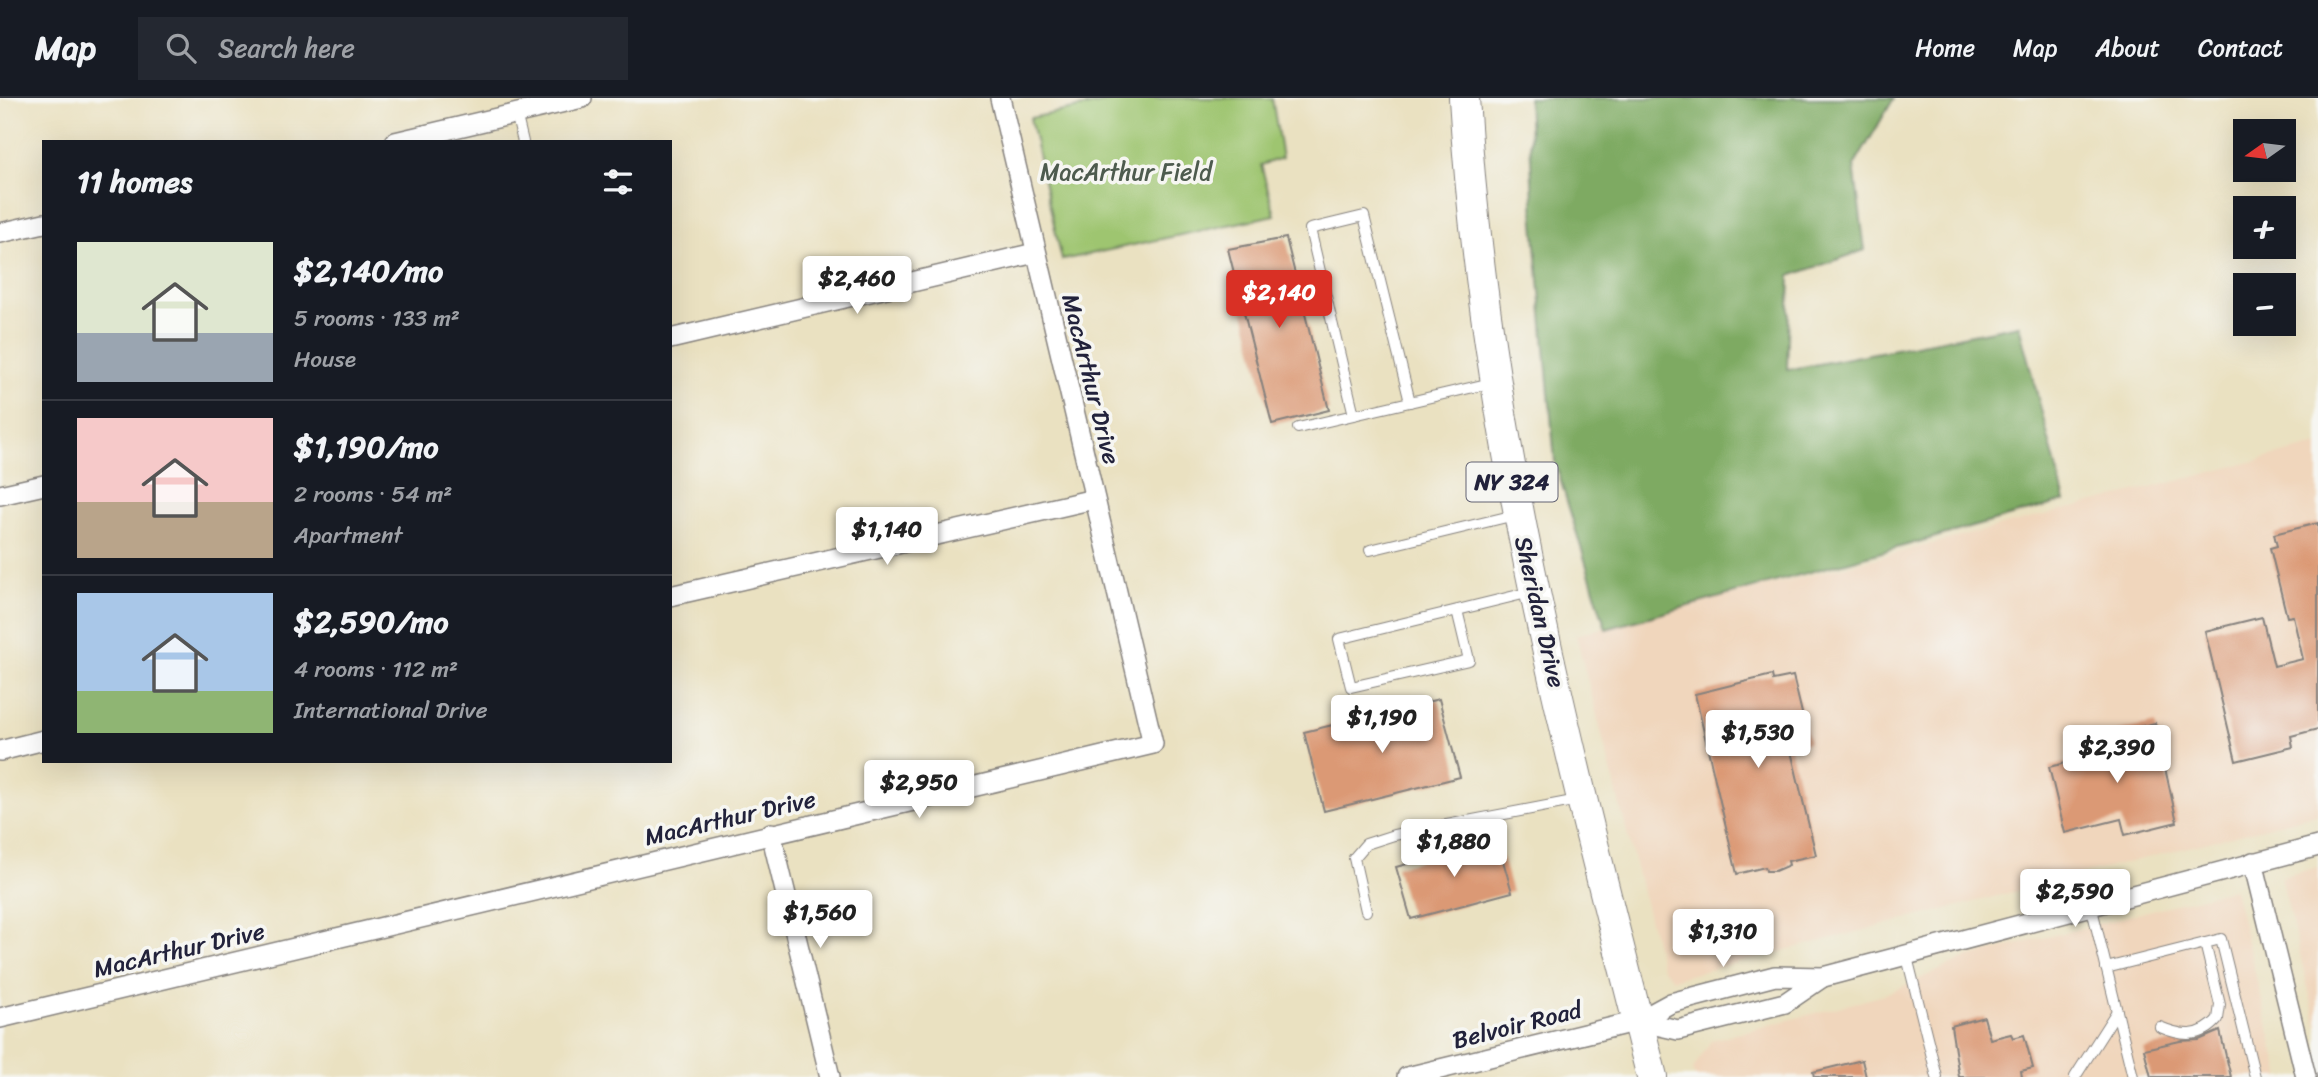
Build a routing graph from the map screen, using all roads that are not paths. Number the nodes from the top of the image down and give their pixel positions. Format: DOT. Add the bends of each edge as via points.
graph roads {
  1 [pos="582,98"];
  2 [pos="1000,98"];
  3 [pos="1464,98"];
  4 [pos="516,113"];
  5 [pos="463,134"];
  6 [pos="412,140"];
  7 [pos="523,140"];
  8 [pos="42,223"];
  9 [pos="0,233"];
  10 [pos="1035,253"];
  11 [pos="672,339"];
  12 [pos="1496,382"];
  13 [pos="1409,402"];
  14 [pos="1354,415"];
  15 [pos="1298,428"];
  16 [pos="42,485"];
  17 [pos="0,495"];
  18 [pos="1094,499"];
  19 [pos="1518,514"];
  20 [pos="1370,550"];
  21 [pos="1535,591"];
  22 [pos="672,596"];
  23 [pos="1457,610"];
  24 [pos="42,740"];
  25 [pos="0,751"];
  26 [pos="1582,800"];
  27 [pos="771,833"];
  28 [pos="2318,845"];
  29 [pos="2253,862"];
  30 [pos="2091,904"];
  31 [pos="1366,911"];
  32 [pos="2205,943"];
  33 [pos="1906,953"];
  34 [pos="2106,968"];
  35 [pos="1823,977"];
  36 [pos="2117,1011"];
  37 [pos="0,1018"];
  38 [pos="1638,1021"];
  39 [pos="2160,1027"];
  40 [pos="830,1077"];
  41 [pos="1407,1077"];
  42 [pos="1652,1077"];
  43 [pos="1937,1077"];
  44 [pos="2075,1077"];
  45 [pos="2133,1077"];
  46 [pos="2255,1077"];
  47 [pos="2306,1077"];
  1 -- 4 [label="street"];
  2 -- 10 [label="street, MacArthur Drive"];
  3 -- 12 [label="main road, Sheridan Drive / NY 324" via="1473,211"];
  4 -- 5 [label="street"];
  4 -- 7 [label="lane"];
  5 -- 6 [label="street"];
  8 -- 9 [label="street"];
  10 -- 11 [label="street"];
  10 -- 18 [label="street, MacArthur Drive"];
  12 -- 13 [label="lane"];
  12 -- 19 [label="main road, Sheridan Drive / NY 324"];
  13 -- 14 [label="lane"];
  13 -- 14 [label="lane" via="1364,216 1310,229"];
  14 -- 15 [label="lane"];
  16 -- 17 [label="street"];
  18 -- 22 [label="street"];
  18 -- 27 [label="street, MacArthur Drive" via="1153,744"];
  19 -- 20 [label="lane"];
  19 -- 21 [label="main road, Sheridan Drive / NY 324"];
  21 -- 23 [label="lane"];
  21 -- 26 [label="main road, Sheridan Drive / NY 324"];
  23 -- 23 [label="lane" via="1339,639 1351,687 1469,660"];
  24 -- 25 [label="street"];
  26 -- 31 [label="lane" via="1366,844 1354,858"];
  26 -- 38 [label="main road, Sheridan Drive / NY 324"];
  27 -- 37 [label="street, MacArthur Drive"];
  27 -- 40 [label="street"];
  28 -- 29 [label="street"];
  29 -- 30 [label="street"];
  29 -- 47 [label="street"];
  30 -- 33 [label="street"];
  30 -- 34 [label="lane"];
  32 -- 34 [label="lane"];
  32 -- 39 [label="lane" via="2220,1006 2218,1018 2208,1028 2181,1036"];
  32 -- 46 [label="lane" via="2221,939"];
  33 -- 35 [label="street"];
  33 -- 43 [label="lane"];
  34 -- 36 [label="lane"];
  35 -- 38 [label="street" via="1775,976 1671,1003"];
  35 -- 38 [label="street" via="1785,1003 1678,1030"];
  36 -- 44 [label="lane"];
  36 -- 45 [label="lane"];
  38 -- 41 [label="street, Belvoir Road"];
  38 -- 42 [label="main road, Sheridan Drive / NY 324"];
}
